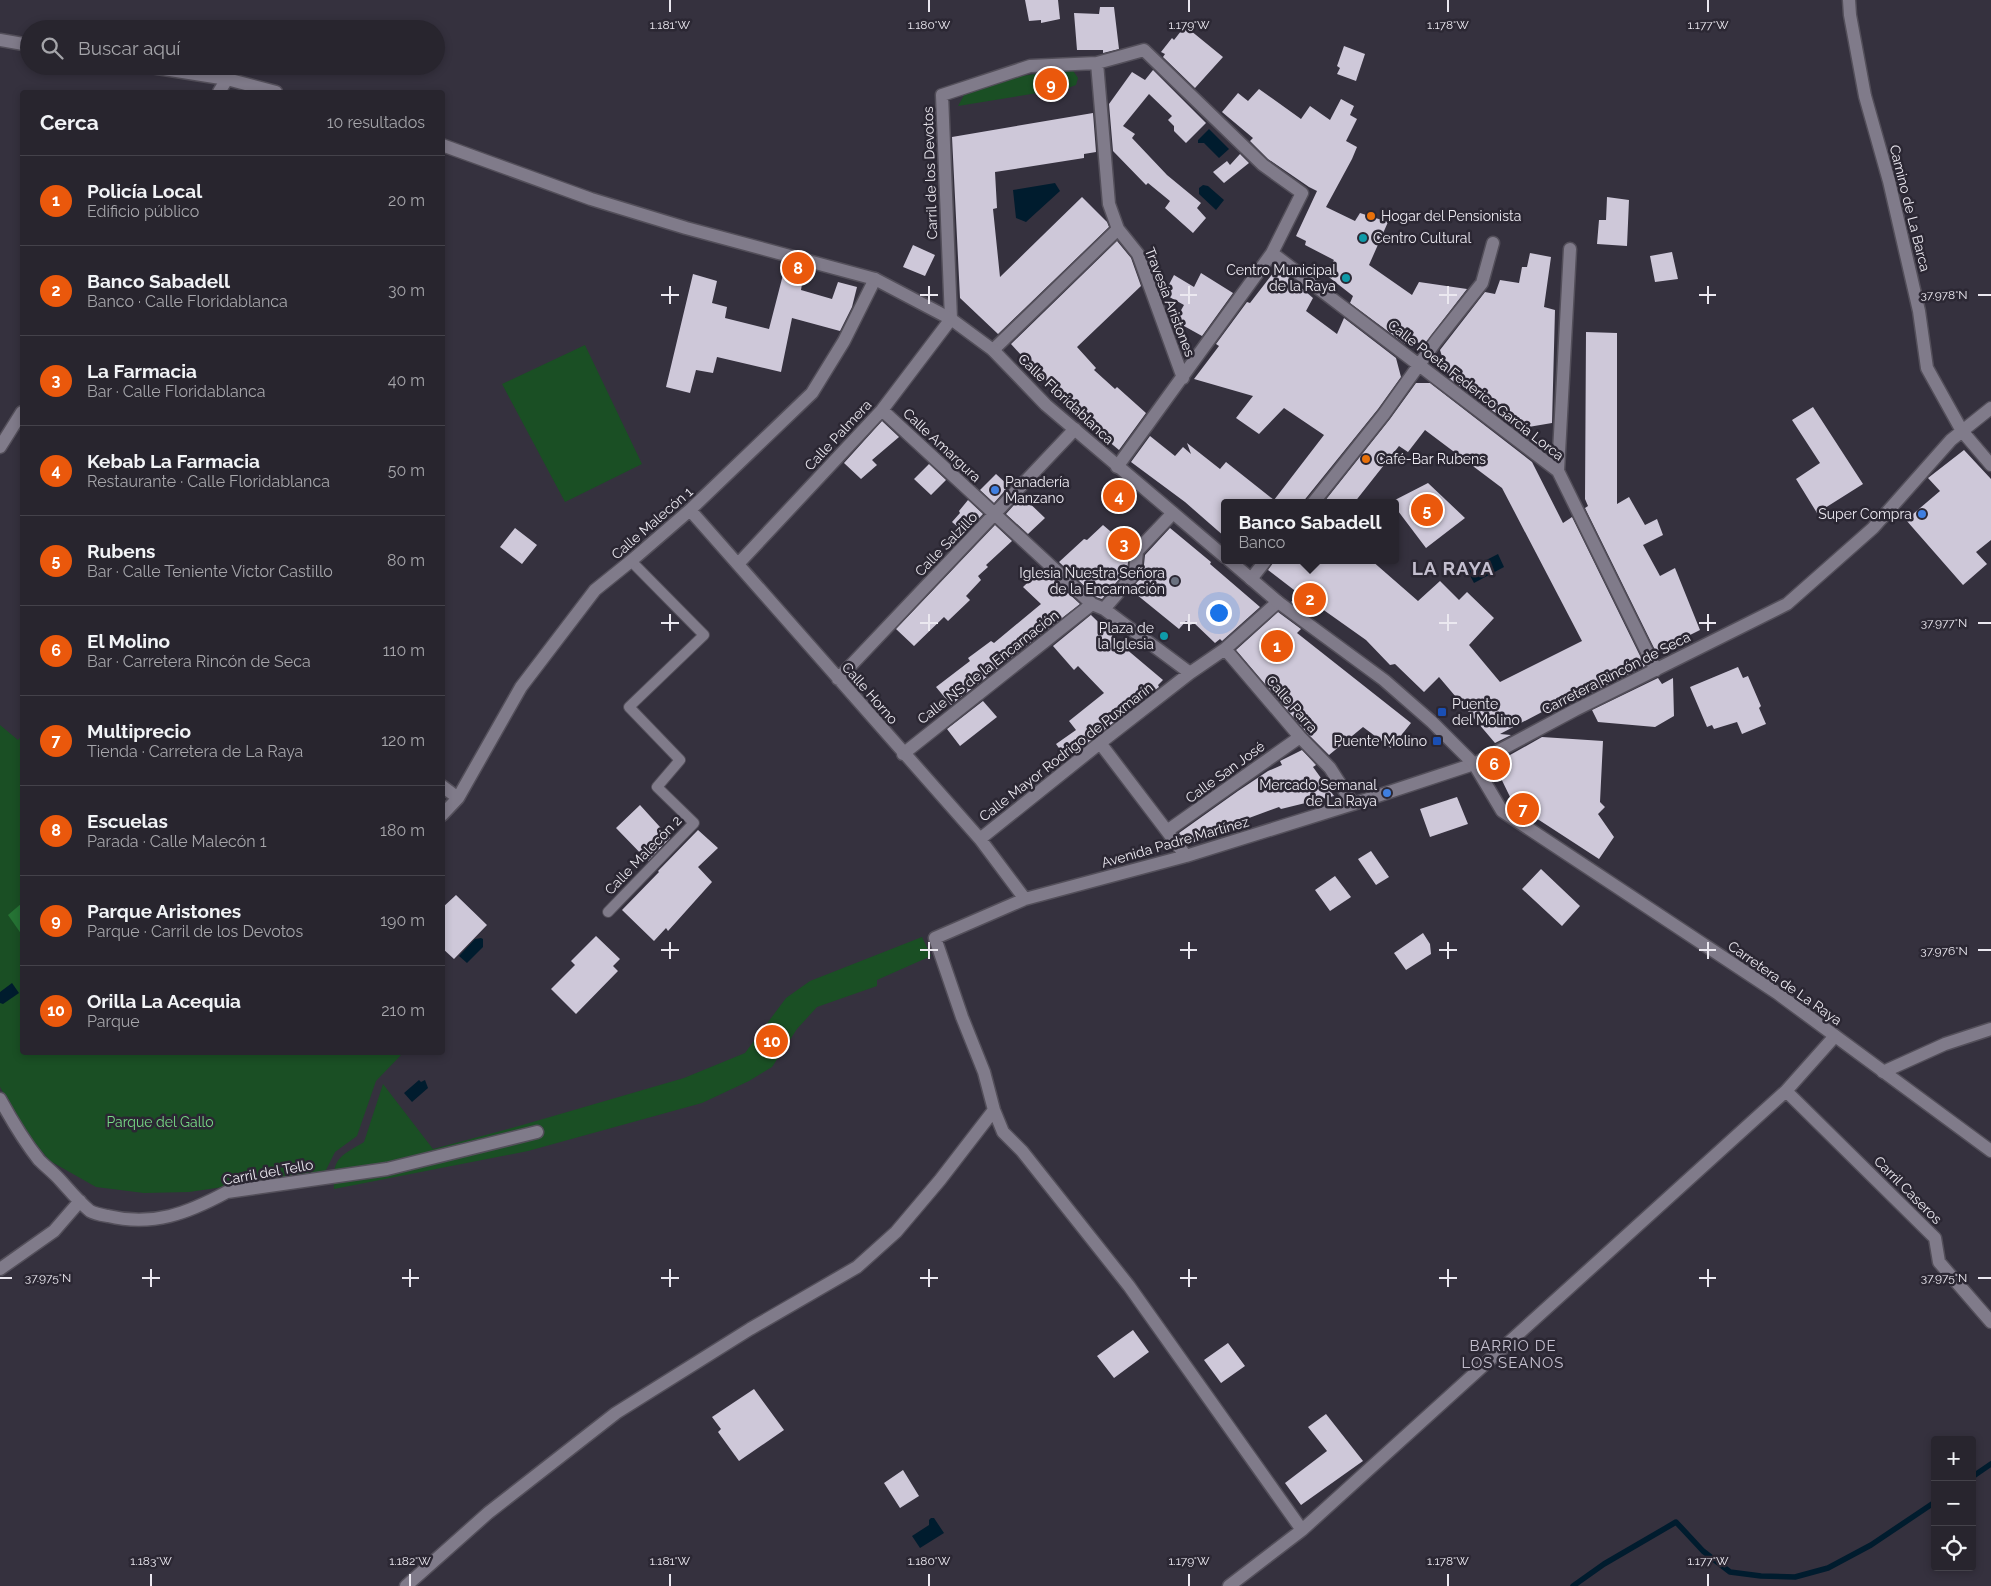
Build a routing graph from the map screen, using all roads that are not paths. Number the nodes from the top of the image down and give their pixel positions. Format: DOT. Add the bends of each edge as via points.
graph roads {
  1 [pos="1849,0"];
  2 [pos="0,40"];
  3 [pos="20,43"];
  4 [pos="1097,63"];
  5 [pos="202,75"];
  6 [pos="227,79"];
  7 [pos="220,90"];
  8 [pos="268,90"];
  9 [pos="445,146"];
  10 [pos="1118,229"];
  11 [pos="1493,243"];
  12 [pos="1570,249"];
  13 [pos="1272,254"];
  14 [pos="875,279"];
  15 [pos="951,319"];
  16 [pos="992,350"];
  17 [pos="1419,365"];
  18 [pos="1183,378"];
  19 [pos="1991,408"];
  20 [pos="882,410"];
  21 [pos="20,415"];
  22 [pos="1075,428"];
  23 [pos="1962,431"];
  24 [pos="0,447"];
  25 [pos="1991,465"];
  26 [pos="1117,466"];
  27 [pos="1558,471"];
  28 [pos="1316,499"];
  29 [pos="690,510"];
  30 [pos="1173,513"];
  31 [pos="995,515"];
  32 [pos="1221,554"];
  33 [pos="631,561"];
  34 [pos="738,564"];
  35 [pos="1234,564"];
  36 [pos="1263,564"];
  37 [pos="1251,579"];
  38 [pos="1278,602"];
  39 [pos="1098,607"];
  40 [pos="1225,649"];
  41 [pos="1656,670"];
  42 [pos="1190,673"];
  43 [pos="838,679"];
  44 [pos="1300,737"];
  45 [pos="1100,743"];
  46 [pos="903,754"];
  47 [pos="1474,764"];
  48 [pos="445,788"];
  49 [pos="458,798"];
  50 [pos="1353,804"];
  51 [pos="445,812"];
  52 [pos="1167,831"];
  53 [pos="980,839"];
  54 [pos="1186,856"];
  55 [pos="1026,898"];
  56 [pos="608,912"];
  57 [pos="1991,1029"];
  58 [pos="1835,1036"];
  59 [pos="1884,1072"];
  60 [pos="1786,1091"];
  61 [pos="0,1099"];
  62 [pos="994,1110"];
  63 [pos="538,1132"];
  64 [pos="1991,1151"];
  65 [pos="80,1201"];
  66 [pos="0,1268"];
  67 [pos="1991,1322"];
  68 [pos="1302,1530"];
  69 [pos="406,1586"];
  70 [pos="1229,1586"];
  1 -- 23 [label="street, Camino de La Barca" via="1865,96 1890,181 1919,311 1927,368"];
  2 -- 3 [label="street"];
  4 -- 10 [label="street, Travesía Aristones" via="1108,204"];
  4 -- 13 [label="street" via="1144,50 1263,165 1302,193"];
  4 -- 15 [label="street, Carril de los Devotos" via="1030,66 942,95"];
  5 -- 6 [label="street"];
  6 -- 7 [label="street"];
  6 -- 8 [label="street"];
  9 -- 14 [label="street, Calle Floridablanca" via="591,199"];
  10 -- 16 [label="street"];
  10 -- 18 [label="street, Travesía Aristones" via="1138,254"];
  11 -- 17 [label="street" via="1482,283"];
  12 -- 27 [label="street"];
  13 -- 17 [label="street, Calle Poeta Federico García Lorca"];
  13 -- 18 [label="street"];
  14 -- 15 [label="street, Calle Floridablanca"];
  14 -- 29 [label="street, Calle Malecón 1" via="844,341 812,393"];
  15 -- 16 [label="street, Calle Floridablanca"];
  15 -- 20 [label="street, Calle Palmera"];
  16 -- 22 [label="street, Calle Floridablanca" via="1046,405"];
  17 -- 27 [label="street, Calle Poeta Federico García Lorca"];
  17 -- 28 [label="street"];
  18 -- 26 [label="street"];
  19 -- 23 [label="street, Carretera Rincón de Seca"];
  20 -- 31 [label="street, Calle Amargura"];
  20 -- 34 [label="street, Calle Palmera"];
  21 -- 24 [label="street"];
  22 -- 26 [label="street, Calle Floridablanca"];
  22 -- 31 [label="street, Calle Salzillo"];
  23 -- 25 [label="street, Camino de La Barca"];
  23 -- 41 [label="street, Carretera Rincón de Seca" via="1873,528 1787,604"];
  26 -- 30 [label="street, Calle Floridablanca"];
  27 -- 41 [label="street, Calle Poeta Federico García Lorca"];
  29 -- 33 [label="street, Calle Malecón 1"];
  29 -- 34 [label="street, Calle Horno"];
  30 -- 32 [label="street, Calle Floridablanca"];
  30 -- 39 [label="street, Calle NS de la Encarnación" via="1137,551 1135,573"];
  31 -- 39 [label="street, Calle Amargura"];
  31 -- 43 [label="street, Calle Salzillo"];
  33 -- 49 [label="street, Calle Malecón 1" via="594,590 521,687"];
  33 -- 56 [label="lane, Calle Malecón 2" via="704,635 629,707 680,760 657,787 694,824"];
  34 -- 43 [label="street, Calle Horno"];
  35 -- 37 [label="street"];
  36 -- 37 [label="street"];
  37 -- 38 [label="street"];
  38 -- 40 [label="street"];
  38 -- 47 [label="street" via="1384,680"];
  39 -- 42 [label="street"];
  39 -- 46 [label="street, Calle NS de la Encarnación"];
  40 -- 42 [label="street"];
  40 -- 44 [label="street, Calle Parra"];
  41 -- 47 [label="street, Carretera Rincón de Seca"];
  42 -- 45 [label="street, Calle Mayor Rodrigo de Puxmarín"];
  43 -- 46 [label="street, Calle Horno"];
  44 -- 50 [label="street, Calle Parra" via="1330,768"];
  44 -- 52 [label="street, Calle San José"];
  45 -- 52 [label="street"];
  45 -- 53 [label="street, Calle Mayor Rodrigo de Puxmarín"];
  46 -- 53 [label="street, Calle Horno"];
  47 -- 50 [label="street, Avenida Padre Martínez"];
  47 -- 58 [label="street, Carretera de La Raya" via="1502,811 1777,993"];
  48 -- 49 [label="street"];
  49 -- 51 [label="street, Calle Malecón 1"];
  50 -- 54 [label="street, Avenida Padre Martínez"];
  52 -- 54 [label="street"];
  53 -- 55 [label="street, Calle Horno"];
  54 -- 55 [label="street, Avenida Padre Martínez"];
  55 -- 62 [label="street, Avenida Padre Martínez" via="935,938 984,1072"];
  57 -- 59 [label="street" via="1945,1044"];
  58 -- 59 [label="street, Carretera de La Raya"];
  58 -- 60 [label="street"];
  59 -- 64 [label="street, Carretera de La Raya"];
  60 -- 67 [label="street, Carril Caseros" via="1935,1238 1939,1262"];
  60 -- 68 [label="street"];
  61 -- 65 [label="street, Carril del Tello" via="35,1155"];
  62 -- 68 [label="street" via="1003,1132 1022,1151 1129,1286"];
  62 -- 69 [label="street" via="896,1232 857,1267 750,1329 616,1414 488,1513"];
  63 -- 65 [label="street, Carril del Tello" via="387,1169 227,1192 175,1216 122,1219 91,1212"];
  65 -- 66 [label="street" via="54,1231"];
  68 -- 70 [label="street"];
}
